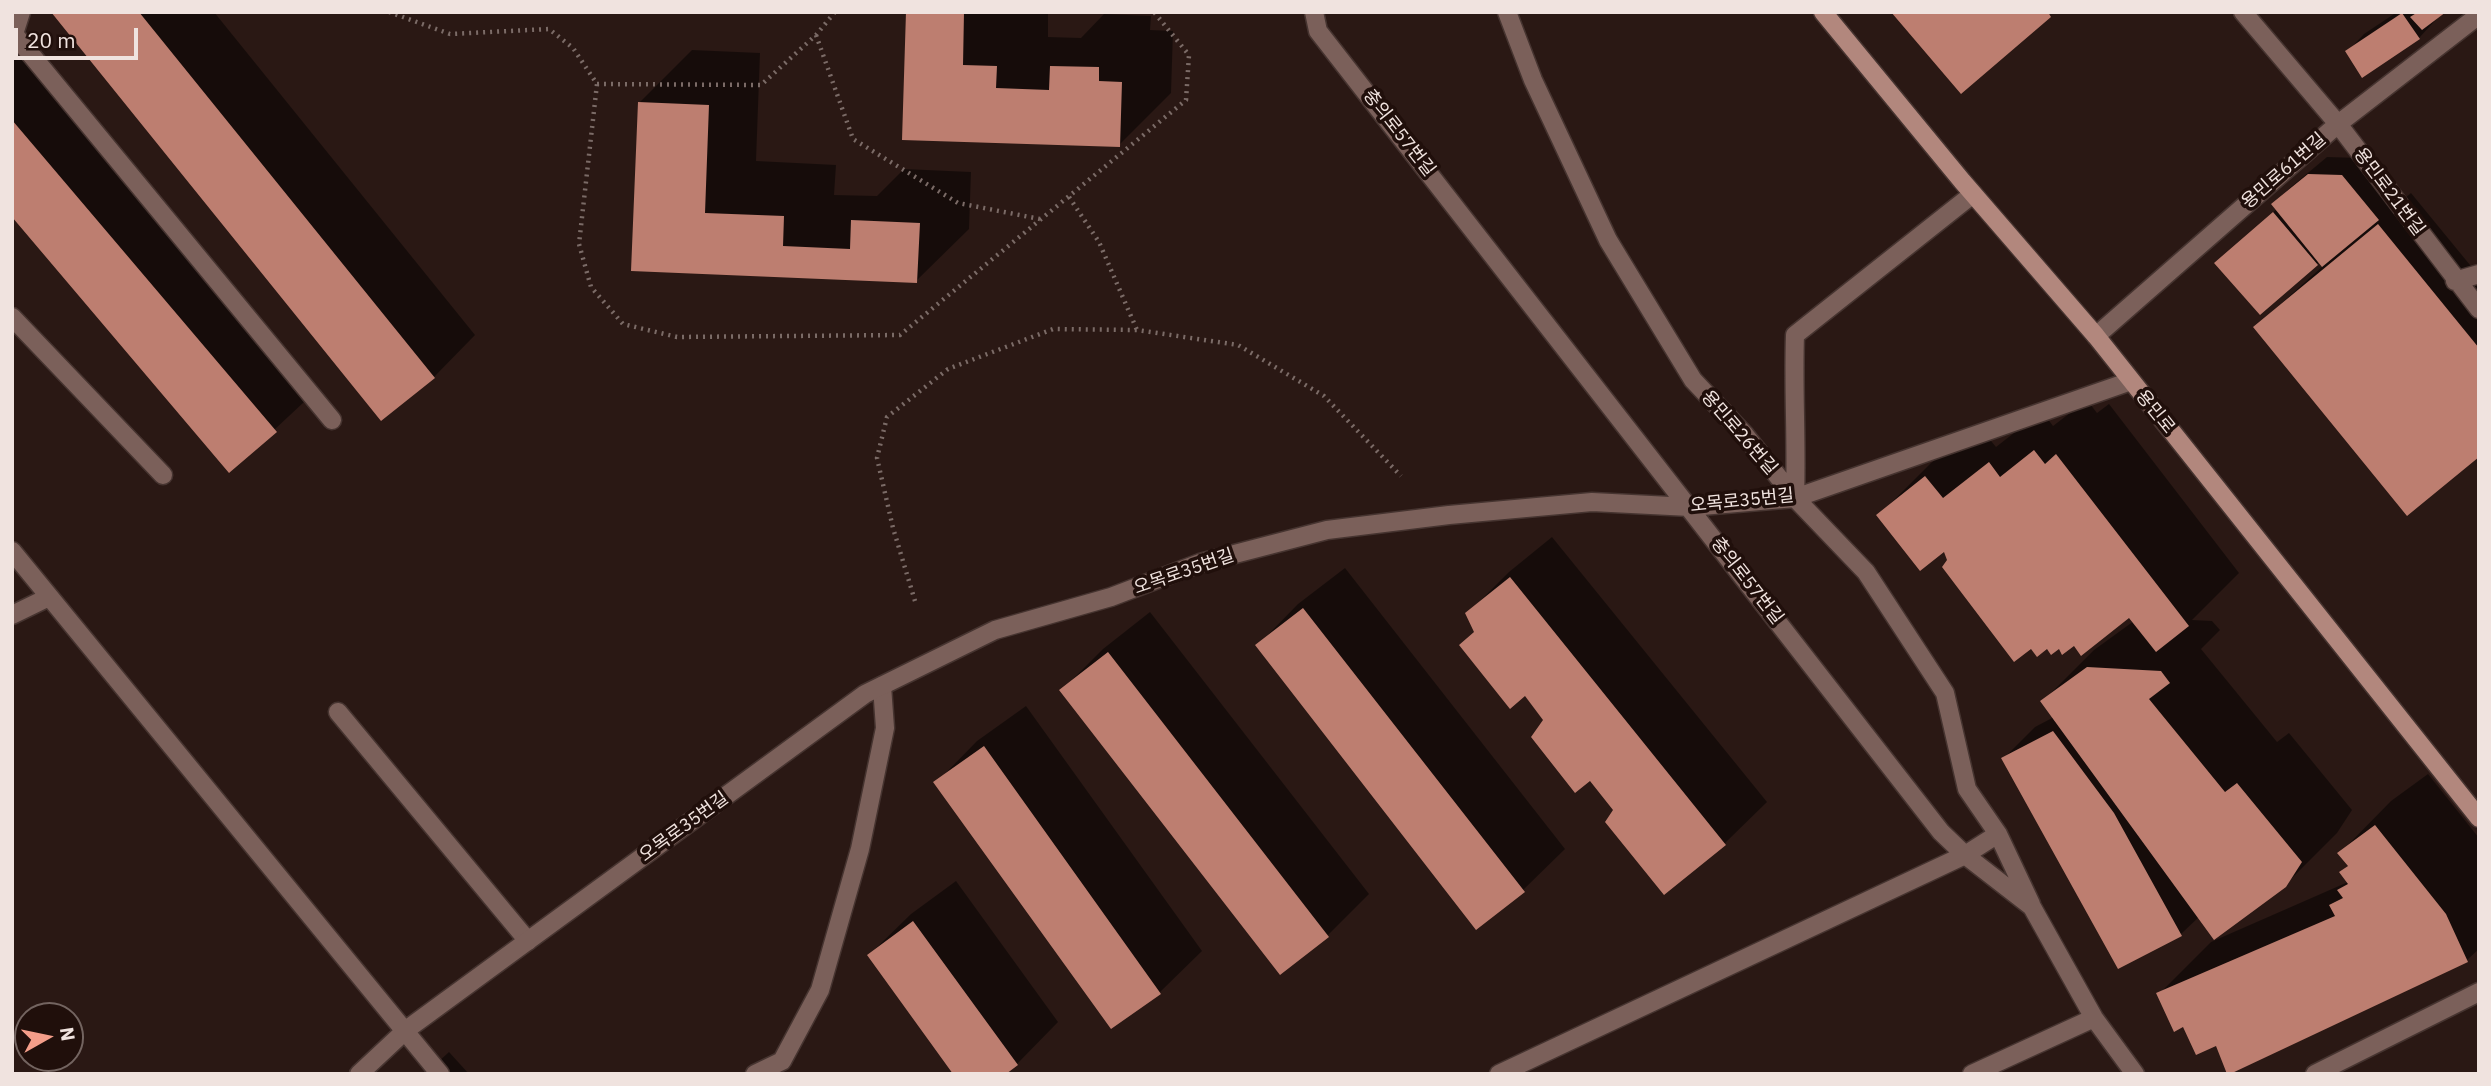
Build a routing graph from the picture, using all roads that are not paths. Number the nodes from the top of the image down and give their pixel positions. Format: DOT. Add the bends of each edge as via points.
graph roads {
  1 [pos="21,12"];
  2 [pos="1314,12"];
  3 [pos="1507,12"];
  4 [pos="1823,12"];
  5 [pos="2243,12"];
  6 [pos="2479,15"];
  7 [pos="13,34"];
  8 [pos="2338,124"];
  9 [pos="1973,194"];
  10 [pos="2479,274"];
  11 [pos="2455,281"];
  12 [pos="2479,309"];
  13 [pos="12,317"];
  14 [pos="2096,336"];
  15 [pos="2131,381"];
  16 [pos="332,420"];
  17 [pos="163,475"];
  18 [pos="1795,498"];
  19 [pos="1690,507"];
  20 [pos="12,551"];
  21 [pos="49,597"];
  22 [pos="12,615"];
  23 [pos="882,686"];
  24 [pos="338,712"];
  25 [pos="2479,818"];
  26 [pos="1998,834"];
  27 [pos="1965,855"];
  28 [pos="2032,907"];
  29 [pos="528,941"];
  30 [pos="2479,992"];
  31 [pos="2094,1018"];
  32 [pos="406,1030"];
  33 [pos="359,1074"];
  34 [pos="440,1074"];
  35 [pos="755,1074"];
  36 [pos="1499,1074"];
  37 [pos="1972,1074"];
  38 [pos="2135,1074"];
  39 [pos="2315,1074"];
  1 -- 7 [label="street"];
  2 -- 19 [label="street, 충의로57번길" via="1318,31"];
  3 -- 18 [label="street, 용민로26번길" via="1533,80 1608,240 1693,380"];
  4 -- 9 [label="street, 용민로"];
  5 -- 8 [label="street, 용민로21번길"];
  6 -- 8 [label="street, 용민로61번길"];
  7 -- 16 [label="street"];
  8 -- 11 [label="street, 용민로21번길"];
  8 -- 14 [label="street, 용민로61번길"];
  9 -- 14 [label="street, 용민로"];
  9 -- 18 [label="street" via="1795,335"];
  10 -- 11 [label="street"];
  11 -- 12 [label="street, 용민로21번길"];
  13 -- 17 [label="street"];
  14 -- 15 [label="street, 용민로"];
  15 -- 18 [label="street, 오목로35번길"];
  15 -- 25 [label="street, 용민로"];
  18 -- 19 [label="street, 오목로35번길"];
  18 -- 26 [label="street, 용민로26번길" via="1866,572 1945,693 1967,789"];
  19 -- 23 [label="street, 오목로35번길" via="1592,502 1327,530 1200,563 1111,597 995,630"];
  19 -- 27 [label="street, 충의로57번길" via="1941,832"];
  20 -- 21 [label="street"];
  21 -- 22 [label="street"];
  21 -- 32 [label="street"];
  23 -- 29 [label="street, 오목로35번길"];
  23 -- 35 [label="street" via="885,728 860,849 820,990 782,1061"];
  24 -- 29 [label="street"];
  26 -- 27 [label="street"];
  26 -- 28 [label="street, 용민로26번길"];
  27 -- 28 [label="street, 충의로57번길"];
  27 -- 36 [label="street"];
  28 -- 31 [label="street, 충의로57번길"];
  29 -- 32 [label="street, 오목로35번길"];
  30 -- 39 [label="street"];
  31 -- 37 [label="street"];
  31 -- 38 [label="street, 충의로57번길"];
  32 -- 33 [label="street, 오목로35번길"];
  32 -- 34 [label="street"];
}
